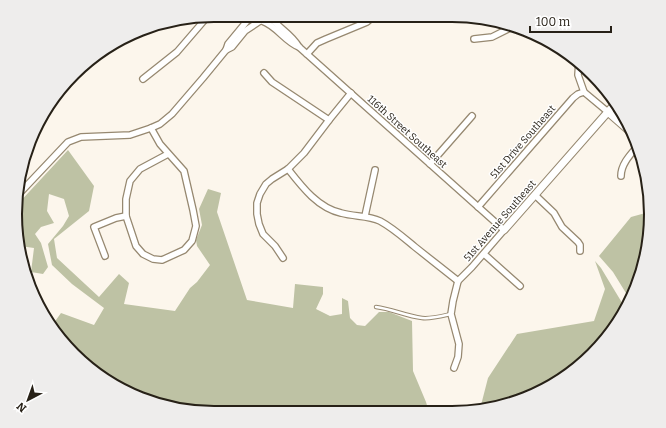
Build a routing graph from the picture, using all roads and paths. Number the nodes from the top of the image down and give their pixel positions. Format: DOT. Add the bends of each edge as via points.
graph roads {
  1 [pos="203,22"];
  2 [pos="247,22"];
  3 [pos="259,22"];
  4 [pos="264,22"];
  5 [pos="273,22"];
  6 [pos="367,22"];
  7 [pos="506,30"];
  8 [pos="474,39"];
  9 [pos="299,46"];
  10 [pos="226,50"];
  11 [pos="307,54"];
  12 [pos="578,70"];
  13 [pos="264,73"];
  14 [pos="143,79"];
  15 [pos="584,92"];
  16 [pos="351,94"];
  17 [pos="612,107"];
  18 [pos="608,112"];
  19 [pos="472,116"];
  20 [pos="329,120"];
  21 [pos="621,123"];
  22 [pos="151,128"];
  23 [pos="633,151"];
  24 [pos="168,154"];
  25 [pos="430,164"];
  26 [pos="288,169"];
  27 [pos="375,170"];
  28 [pos="621,176"];
  29 [pos="24,189"];
  30 [pos="535,195"];
  31 [pos="478,207"];
  32 [pos="126,216"];
  33 [pos="365,216"];
  34 [pos="504,230"];
  35 [pos="580,251"];
  36 [pos="484,254"];
  37 [pos="105,256"];
  38 [pos="283,258"];
  39 [pos="458,281"];
  40 [pos="520,286"];
  41 [pos="376,308"];
  42 [pos="451,314"];
  43 [pos="454,368"];
  1 -- 14 [label="street" via="177,52"];
  2 -- 10 [label="street"];
  3 -- 10 [label="street" via="245,31 232,47"];
  4 -- 9 [label="street, 116th Street Southeast" via="294,45"];
  5 -- 9 [label="street, 116th Street Southeast"];
  6 -- 11 [label="street" via="317,43"];
  7 -- 8 [label="street" via="492,37"];
  9 -- 11 [label="street, 116th Street Southeast"];
  10 -- 22 [label="street" via="172,114"];
  11 -- 16 [label="street, 116th Street Southeast"];
  12 -- 15 [label="street"];
  13 -- 20 [label="street" via="272,82"];
  15 -- 18 [label="street"];
  15 -- 31 [label="street, 51st Drive Southeast" via="573,98"];
  16 -- 20 [label="street"];
  16 -- 25 [label="street, 116th Street Southeast"];
  17 -- 18 [label="street, 51st Avenue Southeast"];
  18 -- 21 [label="street"];
  18 -- 30 [label="street, 51st Avenue Southeast"];
  19 -- 25 [label="street"];
  20 -- 26 [label="street" via="304,153"];
  22 -- 24 [label="street"];
  22 -- 29 [label="street" via="130,135 81,137 68,142"];
  23 -- 28 [label="street" via="621,170"];
  24 -- 32 [label="street" via="140,169 130,181"];
  24 -- 32 [label="street" via="184,171 196,226 192,241 184,250 162,260 153,259 143,254 136,246"];
  25 -- 31 [label="street, 116th Street Southeast"];
  26 -- 33 [label="street" via="312,197 325,206 339,213"];
  26 -- 38 [label="street" via="266,184 260,194 257,208 263,234"];
  27 -- 33 [label="street"];
  30 -- 34 [label="street, 51st Avenue Southeast"];
  30 -- 35 [label="street" via="578,242"];
  31 -- 34 [label="street, 116th Street Southeast"];
  32 -- 37 [label="street" via="94,227"];
  33 -- 39 [label="street" via="395,230"];
  34 -- 36 [label="street, 51st Avenue Southeast"];
  36 -- 39 [label="street, 51st Avenue Southeast"];
  36 -- 40 [label="street"];
  39 -- 42 [label="street, 51st Avenue Southeast"];
  41 -- 42 [label="lane" via="424,318"];
  42 -- 43 [label="street, 51st Avenue Southeast" via="459,344"];
}
